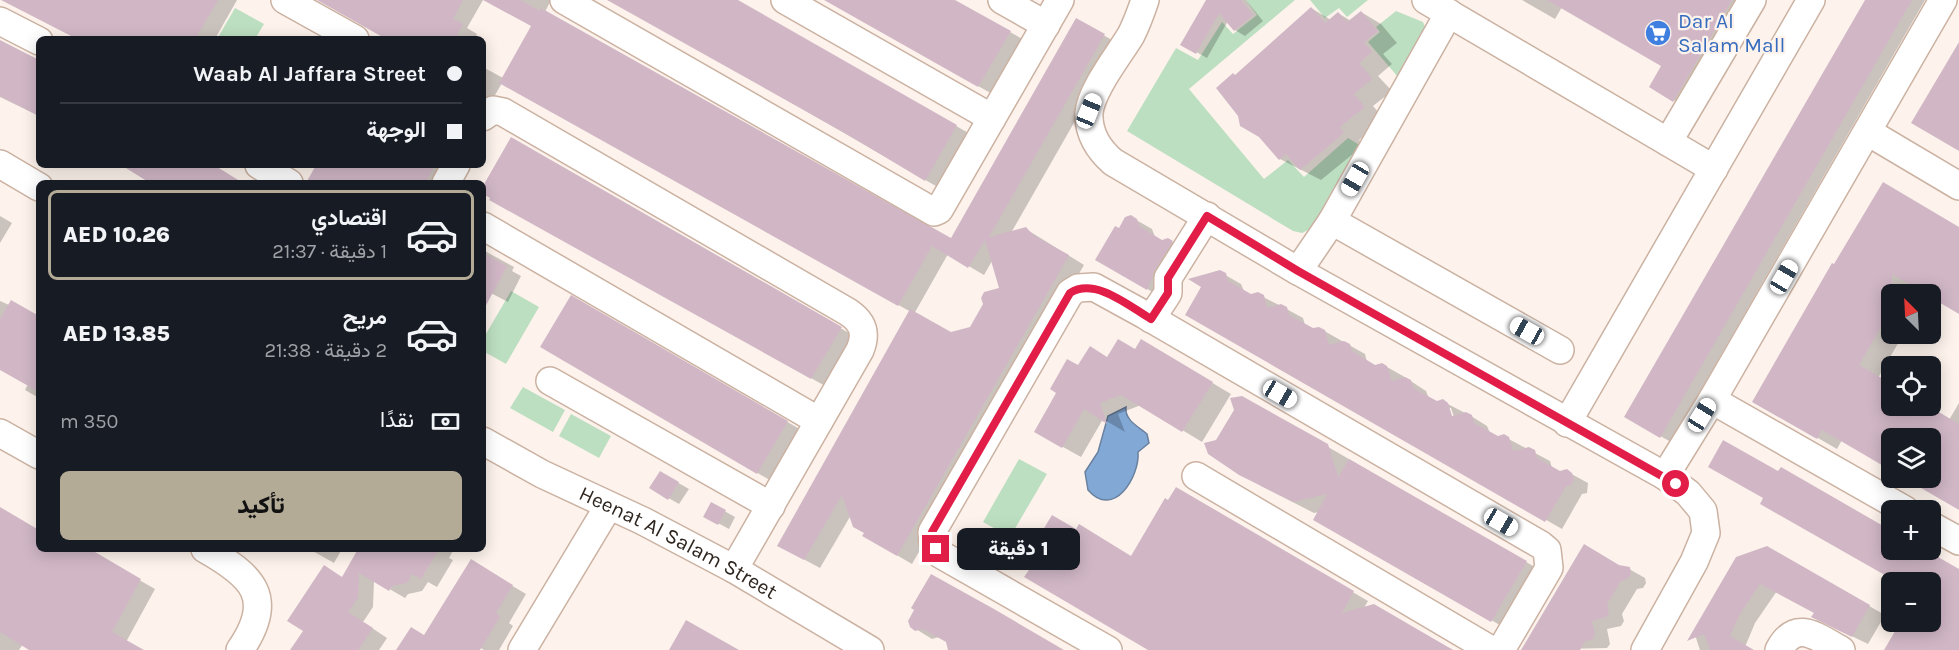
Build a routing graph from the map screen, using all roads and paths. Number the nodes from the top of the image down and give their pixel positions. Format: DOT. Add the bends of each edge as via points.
graph roads {
  1 [pos="285,0"];
  2 [pos="564,0"];
  3 [pos="785,0"];
  4 [pos="1002,0"];
  5 [pos="1060,0"];
  6 [pos="1145,0"];
  7 [pos="1752,0"];
  8 [pos="1811,0"];
  9 [pos="1942,0"];
  10 [pos="1438,6"];
  11 [pos="0,21"];
  12 [pos="1046,25"];
  13 [pos="350,36"];
  14 [pos="36,39"];
  15 [pos="486,115"];
  16 [pos="992,118"];
  17 [pos="1868,132"];
  18 [pos="1668,142"];
  19 [pos="0,165"];
  20 [pos="264,168"];
  21 [pos="1714,169"];
  22 [pos="284,180"];
  23 [pos="36,185"];
  24 [pos="1959,186"];
  25 [pos="1214,220"];
  26 [pos="1332,220"];
  27 [pos="486,228"];
  28 [pos="1298,271"];
  29 [pos="1151,319"];
  30 [pos="1560,350"];
  31 [pos="550,381"];
  32 [pos="1712,400"];
  33 [pos="819,421"];
  34 [pos="1567,423"];
  35 [pos="0,433"];
  36 [pos="486,443"];
  37 [pos="36,453"];
  38 [pos="1196,476"];
  39 [pos="1665,476"];
  40 [pos="1887,500"];
  41 [pos="771,506"];
  42 [pos="608,507"];
  43 [pos="1941,531"];
  44 [pos="1959,541"];
  45 [pos="210,552"];
  46 [pos="734,569"];
  47 [pos="240,650"];
  48 [pos="522,650"];
  49 [pos="870,650"];
  50 [pos="1108,650"];
  51 [pos="1491,650"];
  52 [pos="1501,650"];
  53 [pos="1645,650"];
  54 [pos="1779,650"];
  55 [pos="1841,650"];
  1 -- 13 [label="street"];
  2 -- 16 [label="street" via="934,212 939,210"];
  3 -- 16 [label="street"];
  4 -- 12 [label="street"];
  5 -- 12 [label="street"];
  6 -- 25 [label="street" via="1131,34 1096,93 1089,111 1090,126 1102,153 1113,162"];
  7 -- 18 [label="street"];
  8 -- 21 [label="street"];
  9 -- 17 [label="street"];
  10 -- 18 [label="street"];
  10 -- 26 [label="street"];
  11 -- 14 [label="street"];
  12 -- 16 [label="street"];
  15 -- 33 [label="street" via="493,110 502,112 857,318 864,328 864,340"];
  17 -- 24 [label="street"];
  17 -- 32 [label="street"];
  18 -- 21 [label="street"];
  19 -- 23 [label="street"];
  20 -- 22 [label="street"];
  21 -- 34 [label="street"];
  25 -- 28 [label="street"];
  25 -- 29 [label="street" via="1168,278 1168,293"];
  26 -- 28 [label="street"];
  26 -- 30 [label="street"];
  27 -- 33 [label="street"];
  28 -- 34 [label="street"];
  29 -- 50 [label="street" via="1094,287 1070,293 932,532 933,544 940,554"];
  29 -- 52 [label="street" via="1547,550 1549,567"];
  31 -- 41 [label="street"];
  32 -- 39 [label="street"];
  32 -- 40 [label="street"];
  33 -- 41 [label="street"];
  34 -- 39 [label="street"];
  35 -- 37 [label="street"];
  36 -- 42 [label="street, Heenat Al Salam Street"];
  38 -- 51 [label="street"];
  39 -- 53 [label="street" via="1688,493 1703,511 1706,533"];
  41 -- 46 [label="street"];
  42 -- 46 [label="street, Heenat Al Salam Street" via="644,521"];
  42 -- 48 [label="street"];
  43 -- 44 [label="street"];
  45 -- 47 [label="street" via="244,574 255,592 259,611 254,630"];
  46 -- 49 [label="street, Heenat Al Salam Street"];
  54 -- 55 [label="street" via="1788,636 1800,632"];
}
